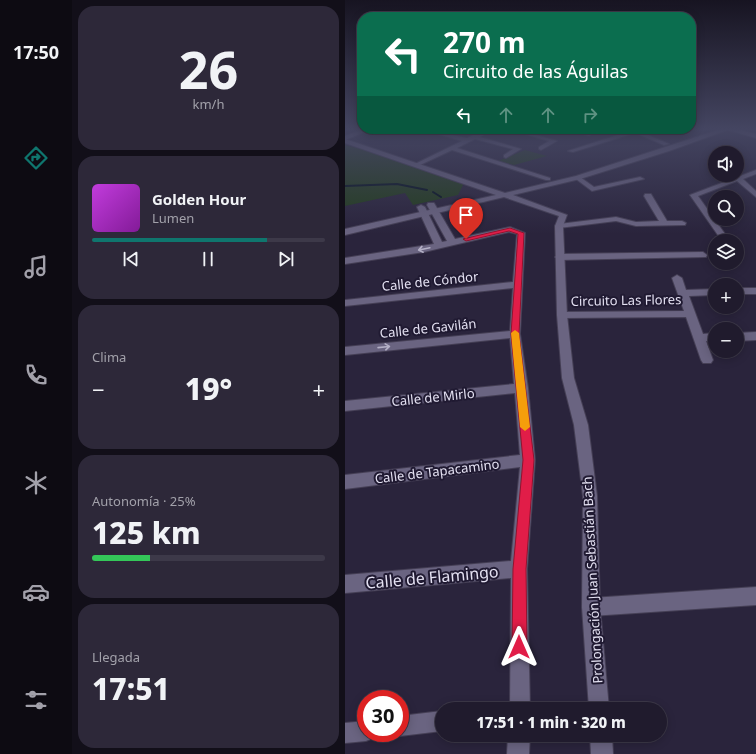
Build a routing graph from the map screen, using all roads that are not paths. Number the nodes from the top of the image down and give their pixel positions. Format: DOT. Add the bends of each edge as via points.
graph roads {
  1 [pos="499,163"];
  2 [pos="615,163"];
  3 [pos="619,163"];
  4 [pos="418,164"];
  5 [pos="756,172"];
  6 [pos="744,177"];
  7 [pos="577,178"];
  8 [pos="548,179"];
  9 [pos="640,179"];
  10 [pos="731,182"];
  11 [pos="742,182"];
  12 [pos="495,190"];
  13 [pos="507,194"];
  14 [pos="756,195"];
  15 [pos="648,196"];
  16 [pos="432,208"];
  17 [pos="423,210"];
  18 [pos="561,220"];
  19 [pos="664,223"];
  20 [pos="682,223"];
  21 [pos="345,225"];
  22 [pos="345,232"];
  23 [pos="721,234"];
  24 [pos="446,244"];
  25 [pos="703,255"];
  26 [pos="559,258"];
  27 [pos="345,261"];
  28 [pos="677,278"];
  29 [pos="517,284"];
  30 [pos="744,291"];
  31 [pos="756,291"];
  32 [pos="708,292"];
  33 [pos="683,293"];
  34 [pos="345,303"];
  35 [pos="690,314"];
  36 [pos="562,315"];
  37 [pos="515,334"];
  38 [pos="744,336"];
  39 [pos="756,336"];
  40 [pos="708,337"];
  41 [pos="699,338"];
  42 [pos="345,351"];
  43 [pos="707,360"];
  44 [pos="522,388"];
  45 [pos="345,406"];
  46 [pos="529,460"];
  47 [pos="345,482"];
  48 [pos="519,569"];
  49 [pos="345,584"];
  50 [pos="756,596"];
  51 [pos="591,607"];
  52 [pos="520,702"];
  53 [pos="598,702"];
  54 [pos="435,722"];
  55 [pos="409,725"];
  56 [pos="357,732"];
  57 [pos="345,733"];
  58 [pos="519,742"];
  59 [pos="601,742"];
  60 [pos="518,754"];
  61 [pos="602,754"];
  1 -- 8 [label="street"];
  2 -- 8 [label="street"];
  3 -- 7 [label="street"];
  4 -- 12 [label="street"];
  5 -- 6 [label="street"];
  7 -- 9 [label="street" via="596,190"];
  7 -- 13 [label="street"];
  8 -- 12 [label="street"];
  10 -- 23 [label="street" via="694,195"];
  11 -- 14 [label="street"];
  12 -- 13 [label="street"];
  12 -- 16 [label="street"];
  13 -- 16 [label="street"];
  13 -- 18 [label="street"];
  15 -- 19 [label="street"];
  16 -- 17 [label="street"];
  16 -- 24 [label="street"];
  17 -- 21 [label="street"];
  17 -- 22 [label="street"];
  17 -- 24 [label="street"];
  18 -- 19 [label="street" via="616,219 636,224"];
  18 -- 26 [label="street, Prolongación Juan Sebastián Bach"];
  19 -- 20 [label="street"];
  24 -- 27 [label="street, one-way"];
  24 -- 29 [label="street" via="510,229 517,230 521,233"];
  25 -- 26 [label="street"];
  26 -- 36 [label="street, Prolongación Juan Sebastián Bach"];
  28 -- 33 [label="street, Circuito Las Flores"];
  29 -- 34 [label="street, Calle de Cóndor"];
  29 -- 37 [label="street"];
  30 -- 31 [label="street"];
  32 -- 33 [label="street, Circuito Las Flores"];
  33 -- 35 [label="street, Circuito Las Flores"];
  35 -- 36 [label="street, Circuito Las Flores"];
  35 -- 41 [label="street, Circuito Las Flores"];
  36 -- 51 [label="street, Prolongación Juan Sebastián Bach" via="568,378 581,425 590,496"];
  42 -- 37 [label="street, Calle de Gavilán, one-way"];
  37 -- 44 [label="street"];
  38 -- 39 [label="street"];
  40 -- 41 [label="street"];
  41 -- 43 [label="street, Circuito Las Flores"];
  44 -- 45 [label="street, Calle de Mirlo"];
  44 -- 46 [label="street"];
  46 -- 47 [label="street, Calle de Tapacamino"];
  46 -- 48 [label="street"];
  48 -- 49 [label="street, Calle de Flamingo"];
  48 -- 52 [label="street"];
  50 -- 51 [label="street"];
  51 -- 53 [label="street, Prolongación Juan Sebastián Bach"];
  54 -- 55 [label="street"];
  56 -- 57 [label="street"];
  58 -- 60 [label="street"];
  59 -- 61 [label="street"];
}
